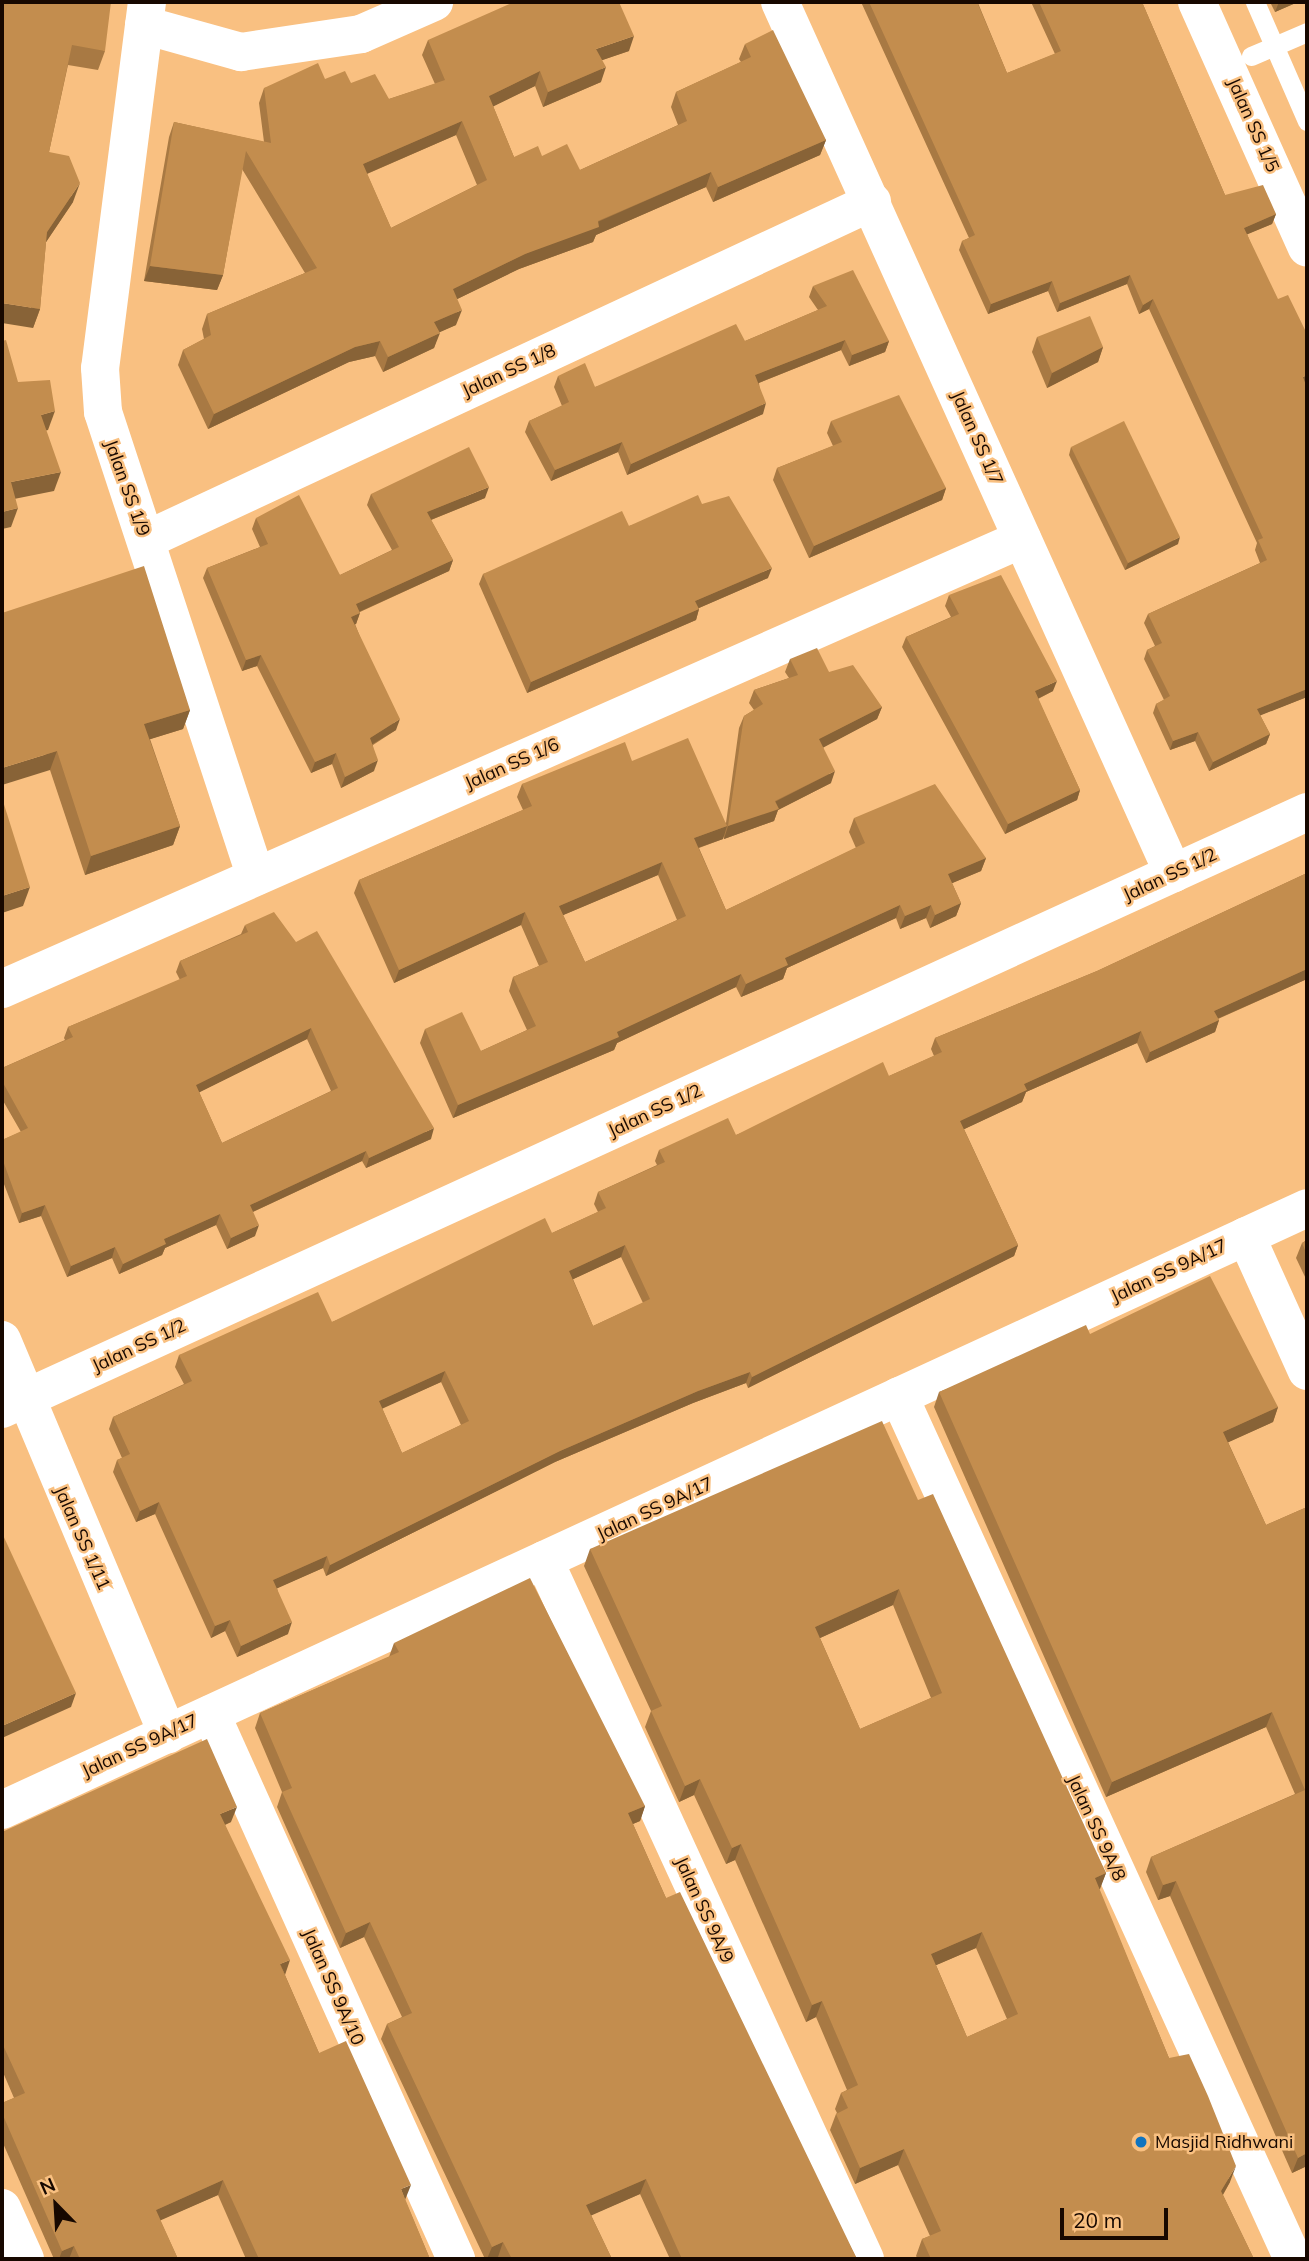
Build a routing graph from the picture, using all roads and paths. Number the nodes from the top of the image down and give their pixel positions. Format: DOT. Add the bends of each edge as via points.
graph roads {
  1 [pos="434,2"];
  2 [pos="780,2"];
  3 [pos="1197,2"];
  4 [pos="1255,2"];
  5 [pos="146,13"];
  6 [pos="1307,32"];
  7 [pos="1251,56"];
  8 [pos="1307,121"];
  9 [pos="872,202"];
  10 [pos="1307,248"];
  11 [pos="1022,539"];
  12 [pos="146,540"];
  13 [pos="1307,812"];
  14 [pos="1174,873"];
  15 [pos="256,876"];
  16 [pos="2,989"];
  17 [pos="1307,1208"];
  18 [pos="1247,1236"];
  19 [pos="2,1340"];
  20 [pos="1307,1371"];
  21 [pos="899,1396"];
  22 [pos="12,1404"];
  23 [pos="544,1560"];
  24 [pos="211,1714"];
  25 [pos="168,1734"];
  26 [pos="2,1810"];
  27 [pos="2,2208"];
  28 [pos="25,2259"];
  29 [pos="456,2259"];
  30 [pos="865,2259"];
  31 [pos="1293,2259"];
  1 -- 5 [label="street" via="361,34 241,52"];
  2 -- 9 [label="street, Jalan SS 1/7"];
  3 -- 7 [label="street, Jalan SS 1/5"];
  4 -- 7 [label="lane"];
  5 -- 12 [label="street, Jalan SS 1/9" via="100,368 107,436"];
  6 -- 7 [label="lane"];
  7 -- 8 [label="lane"];
  7 -- 10 [label="street, Jalan SS 1/5"];
  9 -- 11 [label="street, Jalan SS 1/7"];
  9 -- 12 [label="street, Jalan SS 1/8"];
  11 -- 14 [label="street, Jalan SS 1/7"];
  11 -- 15 [label="street, Jalan SS 1/6"];
  12 -- 15 [label="street, Jalan SS 1/9"];
  13 -- 14 [label="street, Jalan SS 1/2"];
  14 -- 22 [label="street, Jalan SS 1/2"];
  15 -- 16 [label="street, Jalan SS 1/6"];
  17 -- 18 [label="street, Jalan SS 9A/17"];
  18 -- 20 [label="street"];
  18 -- 21 [label="street, Jalan SS 9A/17"];
  19 -- 22 [label="street, Jalan SS 1/11"];
  21 -- 23 [label="street, Jalan SS 9A/17"];
  21 -- 31 [label="street, Jalan SS 9A/8"];
  22 -- 25 [label="street, Jalan SS 1/11"];
  23 -- 24 [label="street, Jalan SS 9A/17"];
  23 -- 30 [label="street, Jalan SS 9A/9"];
  24 -- 25 [label="street, Jalan SS 9A/17"];
  24 -- 29 [label="street, Jalan SS 9A/10"];
  25 -- 26 [label="street, Jalan SS 9A/17"];
  27 -- 28 [label="street"];
}
